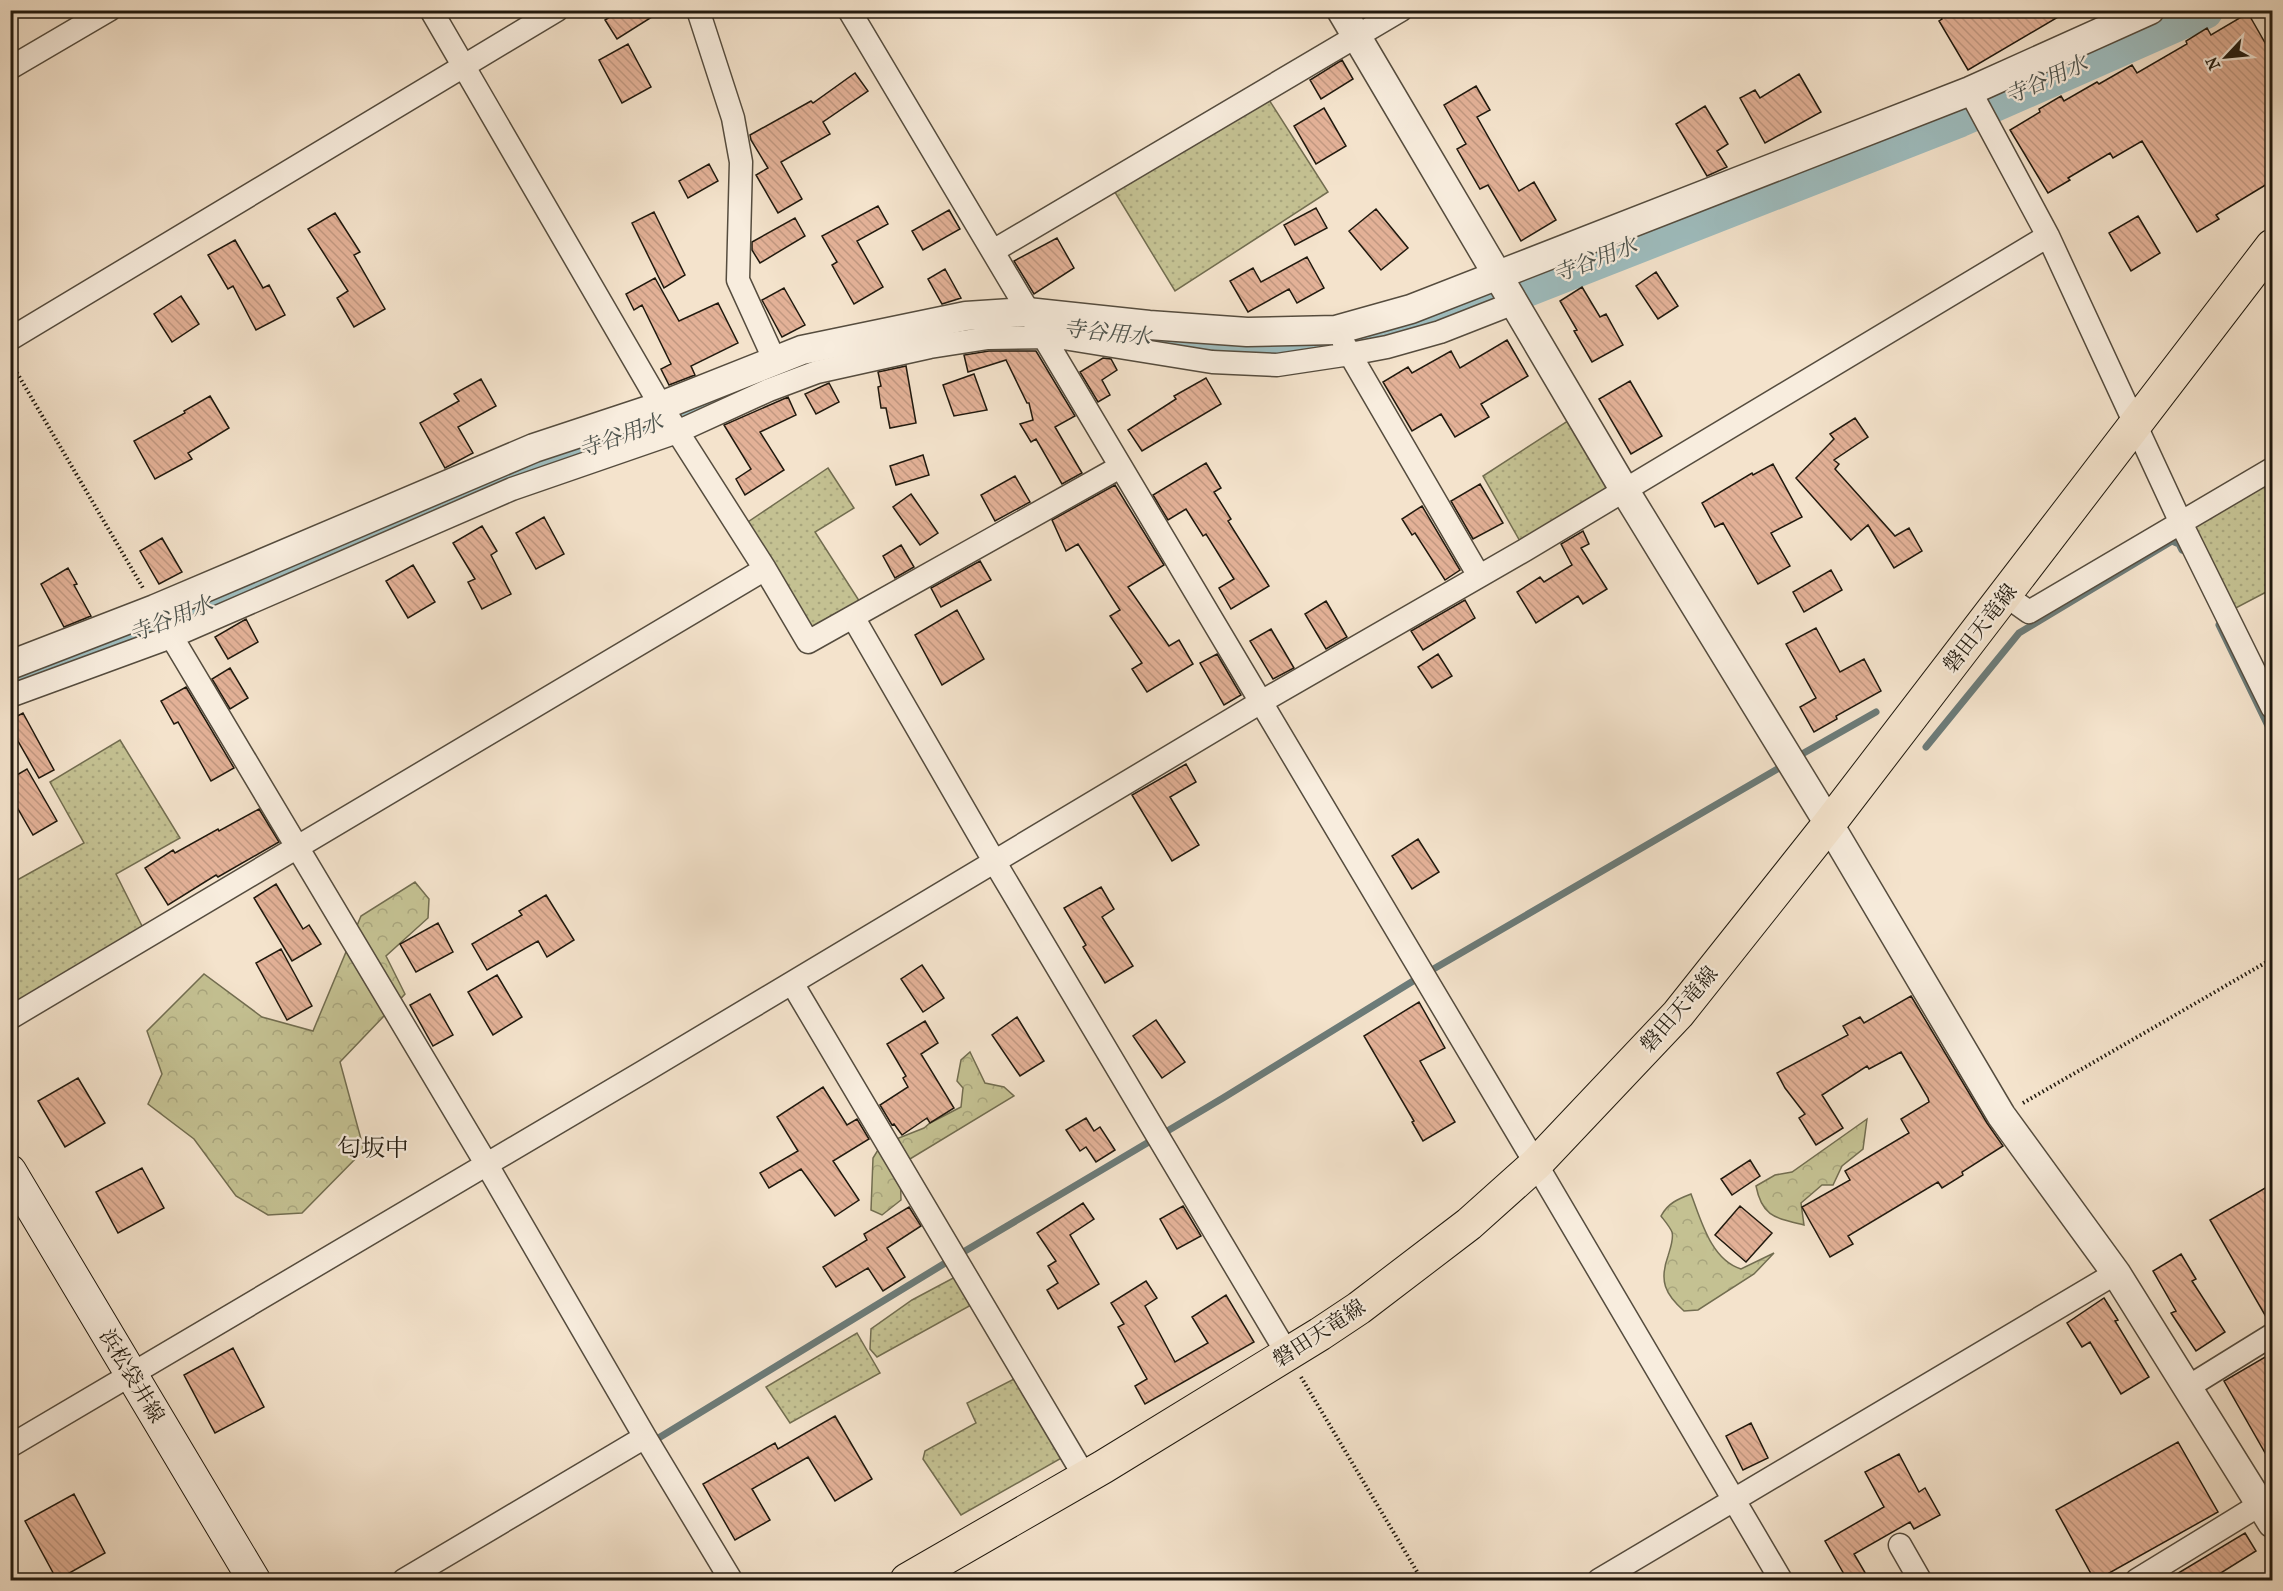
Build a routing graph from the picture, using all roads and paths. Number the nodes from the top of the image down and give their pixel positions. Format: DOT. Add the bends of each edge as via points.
graph roads {
  1 [pos="109,10"];
  2 [pos="431,10"];
  3 [pos="557,10"];
  4 [pos="698,10"];
  5 [pos="849,10"];
  6 [pos="1341,10"];
  7 [pos="1401,10"];
  8 [pos="2149,11"];
  9 [pos="1357,37"];
  10 [pos="464,65"];
  11 [pos="10,68"];
  12 [pos="1971,91"];
  13 [pos="2048,236"];
  14 [pos="2272,246"];
  15 [pos="993,251"];
  16 [pos="1497,274"];
  17 [pos="1514,303"];
  18 [pos="1027,312"];
  19 [pos="1336,330"];
  20 [pos="1042,336"];
  21 [pos="10,339"];
  22 [pos="1350,354"];
  23 [pos="10,361"];
  24 [pos="775,361"];
  25 [pos="661,406"];
  26 [pos="2136,424"];
  27 [pos="677,432"];
  28 [pos="1120,467"];
  29 [pos="2272,469"];
  30 [pos="1625,491"];
  31 [pos="2181,523"];
  32 [pos="765,569"];
  33 [pos="1479,576"];
  34 [pos="2005,595"];
  35 [pos="156,610"];
  36 [pos="853,617"];
  37 [pos="171,636"];
  38 [pos="10,665"];
  39 [pos="10,696"];
  40 [pos="1261,702"];
  41 [pos="2272,707"];
  42 [pos="1829,824"];
  43 [pos="296,848"];
  44 [pos="994,861"];
  45 [pos="2272,959"];
  46 [pos="792,983"];
  47 [pos="10,1018"];
  48 [pos="2001,1115"];
  49 [pos="1536,1164"];
  50 [pos="486,1165"];
  51 [pos="10,1171"];
  52 [pos="2116,1272"];
  53 [pos="2272,1335"];
  54 [pos="1288,1355"];
  55 [pos="130,1374"];
  56 [pos="2188,1387"];
  57 [pos="645,1437"];
  58 [pos="10,1446"];
  59 [pos="1085,1477"];
  60 [pos="1734,1500"];
  61 [pos="2267,1514"];
  62 [pos="1900,1545"];
  63 [pos="254,1581"];
  64 [pos="404,1581"];
  65 [pos="731,1581"];
  66 [pos="906,1581"];
  67 [pos="1422,1581"];
  68 [pos="1599,1581"];
  69 [pos="1781,1581"];
  70 [pos="1920,1581"];
  71 [pos="2137,1581"];
  1 -- 11 [label="street"];
  2 -- 10 [label="street"];
  3 -- 10 [label="street"];
  4 -- 24 [label="street" via="733,118 741,162 738,280"];
  5 -- 15 [label="street"];
  6 -- 9 [label="street"];
  7 -- 9 [label="street"];
  8 -- 12 [label="street"];
  9 -- 15 [label="street"];
  9 -- 16 [label="street"];
  10 -- 21 [label="street"];
  10 -- 25 [label="street"];
  12 -- 13 [label="street"];
  12 -- 16 [label="street"];
  13 -- 26 [label="street"];
  13 -- 30 [label="street"];
  14 -- 26 [label="main road, 磐田天竜線"];
  15 -- 18 [label="street"];
  16 -- 17 [label="street"];
  16 -- 19 [label="street" via="1411,309"];
  17 -- 22 [label="street" via="1440,332"];
  17 -- 30 [label="street"];
  18 -- 19 [label="street" via="1247,332"];
  18 -- 20 [label="street"];
  18 -- 24 [label="street" via="966,316 801,350"];
  19 -- 22 [label="street"];
  20 -- 22 [label="street" via="1212,362 1277,365"];
  20 -- 27 [label="street" via="988,338 817,372"];
  20 -- 28 [label="street"];
  22 -- 33 [label="street"];
  23 -- 35 [label="path"];
  24 -- 25 [label="street"];
  25 -- 27 [label="street"];
  25 -- 35 [label="street" via="534,448"];
  26 -- 31 [label="street"];
  26 -- 34 [label="main road, 磐田天竜線"];
  27 -- 32 [label="street"];
  27 -- 37 [label="street" via="512,489"];
  28 -- 36 [label="street"];
  28 -- 40 [label="street"];
  29 -- 31 [label="street"];
  30 -- 33 [label="street"];
  30 -- 42 [label="street"];
  31 -- 34 [label="street" via="2029,612"];
  31 -- 41 [label="street"];
  32 -- 36 [label="street" via="808,642"];
  32 -- 43 [label="street"];
  33 -- 40 [label="street"];
  34 -- 42 [label="main road, 磐田天竜線"];
  35 -- 37 [label="street"];
  35 -- 38 [label="street"];
  36 -- 44 [label="street"];
  37 -- 39 [label="street"];
  37 -- 43 [label="street"];
  40 -- 44 [label="street"];
  40 -- 49 [label="street"];
  42 -- 48 [label="street"];
  42 -- 49 [label="main road, 磐田天竜線" via="1678,1014"];
  43 -- 47 [label="street"];
  43 -- 50 [label="street"];
  44 -- 46 [label="street"];
  44 -- 54 [label="street"];
  45 -- 48 [label="path"];
  46 -- 50 [label="street"];
  46 -- 59 [label="street"];
  48 -- 52 [label="street"];
  49 -- 54 [label="main road, 磐田天竜線" via="1454,1236 1359,1308"];
  49 -- 60 [label="street"];
  50 -- 55 [label="street"];
  50 -- 57 [label="street"];
  51 -- 55 [label="main road, 浜松袋井線"];
  52 -- 56 [label="street"];
  52 -- 60 [label="street"];
  53 -- 56 [label="street"];
  54 -- 59 [label="main road, 磐田天竜線"];
  54 -- 67 [label="path"];
  55 -- 58 [label="street"];
  55 -- 63 [label="main road, 浜松袋井線"];
  56 -- 61 [label="street"];
  57 -- 64 [label="street"];
  57 -- 65 [label="street"];
  59 -- 66 [label="main road, 磐田天竜線"];
  60 -- 68 [label="street"];
  60 -- 69 [label="street"];
  61 -- 71 [label="street"];
  62 -- 70 [label="street"];
}
